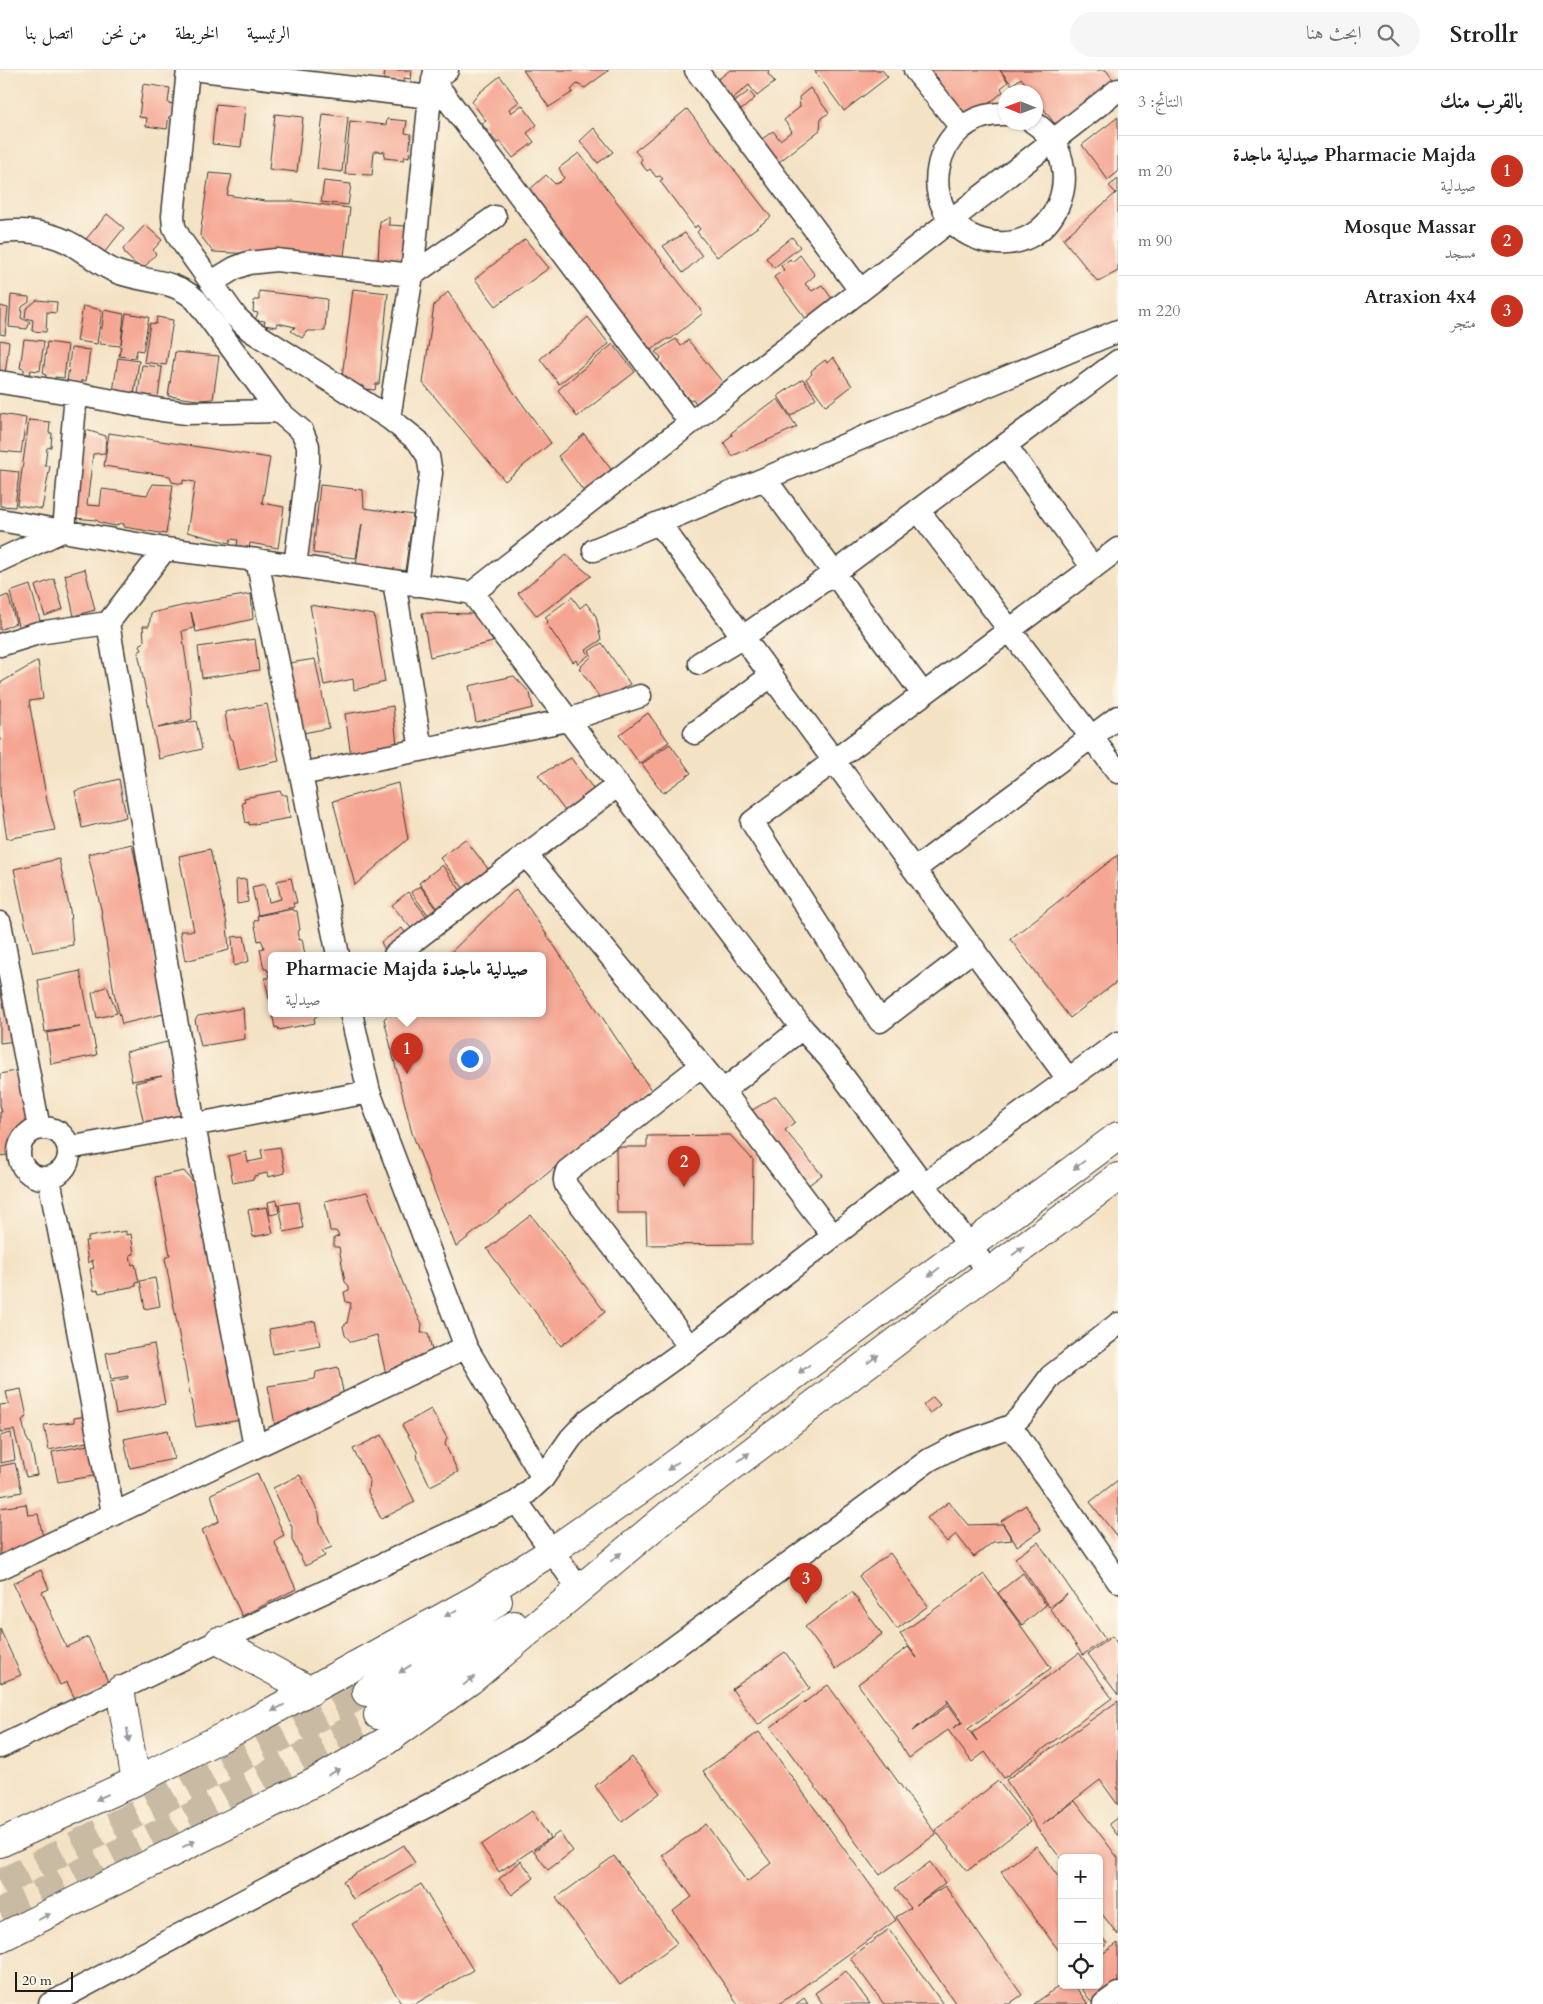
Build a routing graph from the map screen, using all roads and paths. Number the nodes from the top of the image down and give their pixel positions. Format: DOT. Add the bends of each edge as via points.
graph roads {
  1 [pos="188,70"];
  2 [pos="202,70"];
  3 [pos="696,70"];
  4 [pos="915,70"];
  5 [pos="436,79"];
  6 [pos="1118,90"];
  7 [pos="998,115"];
  8 [pos="961,128"];
  9 [pos="1043,130"];
  10 [pos="1053,141"];
  11 [pos="496,218"];
  12 [pos="952,220"];
  13 [pos="0,232"];
  14 [pos="412,275"];
  15 [pos="212,282"];
  16 [pos="860,290"];
  17 [pos="1115,338"];
  18 [pos="1118,361"];
  19 [pos="0,382"];
  20 [pos="76,394"];
  21 [pos="278,411"];
  22 [pos="388,418"];
  23 [pos="690,422"];
  24 [pos="1006,446"];
  25 [pos="765,479"];
  26 [pos="918,510"];
  27 [pos="0,520"];
  28 [pos="659,523"];
  29 [pos="64,530"];
  30 [pos="165,549"];
  31 [pos="1118,549"];
  32 [pos="594,550"];
  33 [pos="0,560"];
  34 [pos="257,560"];
  35 [pos="295,566"];
  36 [pos="1093,568"];
  37 [pos="834,573"];
  38 [pos="394,581"];
  39 [pos="416,585"];
  40 [pos="472,593"];
  41 [pos="108,623"];
  42 [pos="1010,630"];
  43 [pos="743,637"];
  44 [pos="0,645"];
  45 [pos="700,663"];
  46 [pos="772,675"];
  47 [pos="923,694"];
  48 [pos="640,696"];
  49 [pos="1118,717"];
  50 [pos="568,720"];
  51 [pos="695,733"];
  52 [pos="1092,737"];
  53 [pos="421,750"];
  54 [pos="835,760"];
  55 [pos="1118,772"];
  56 [pos="301,774"];
  57 [pos="618,785"];
  58 [pos="526,855"];
  59 [pos="915,869"];
  60 [pos="0,923"];
  61 [pos="974,949"];
  62 [pos="337,952"];
  63 [pos="399,952"];
  64 [pos="352,1017"];
  65 [pos="802,1028"];
  66 [pos="1118,1043"];
  67 [pos="701,1066"];
  68 [pos="1070,1080"];
  69 [pos="722,1091"];
  70 [pos="369,1092"];
  71 [pos="194,1125"];
  72 [pos="39,1128"];
  73 [pos="1118,1136"];
  74 [pos="69,1148"];
  75 [pos="10,1158"];
  76 [pos="1118,1177"];
  77 [pos="49,1178"];
  78 [pos="919,1179"];
  79 [pos="834,1236"];
  80 [pos="969,1246"];
  81 [pos="989,1272"];
  82 [pos="1118,1324"];
  83 [pos="466,1347"];
  84 [pos="690,1347"];
  85 [pos="1011,1426"];
  86 [pos="255,1447"];
  87 [pos="543,1478"];
  88 [pos="517,1502"];
  89 [pos="113,1513"];
  90 [pos="552,1551"];
  91 [pos="0,1568"];
  92 [pos="1118,1581"];
  93 [pos="579,1588"];
  94 [pos="219,1641"];
  95 [pos="120,1690"];
  96 [pos="311,1691"];
  97 [pos="0,1747"];
  98 [pos="136,1780"];
  99 [pos="5,1839"];
  100 [pos="0,1938"];
  101 [pos="1118,1994"];
  102 [pos="50,2004"];
  103 [pos="1104,2004"];
  1 -- 15 [label="street" via="174,227"];
  2 -- 5 [label="street"];
  3 -- 16 [label="street"];
  4 -- 8 [label="street"];
  5 -- 14 [label="street"];
  5 -- 23 [label="street"];
  6 -- 10 [label="street"];
  7 -- 8 [label="street" via="984,116"];
  8 -- 12 [label="street" via="944,147 937,172 939,197"];
  9 -- 10 [label="street"];
  10 -- 12 [label="street"];
  10 -- 12 [label="street" via="1063,163 1064,188 1056,210 1040,229 1018,240 994,242 970,235"];
  11 -- 14 [label="street"];
  12 -- 16 [label="street"];
  13 -- 21 [label="street" via="38,232 60,238 114,271 170,284 189,293"];
  14 -- 15 [label="street" via="276,260 248,263"];
  14 -- 22 [label="street"];
  15 -- 22 [label="street" via="250,330"];
  16 -- 23 [label="street"];
  17 -- 25 [label="street"];
  18 -- 24 [label="street"];
  19 -- 20 [label="street"];
  20 -- 21 [label="street" via="188,413"];
  20 -- 29 [label="street"];
  21 -- 35 [label="street" via="302,431 308,446"];
  22 -- 39 [label="street" via="418,441 430,464"];
  23 -- 40 [label="street"];
  24 -- 26 [label="street"];
  24 -- 36 [label="street"];
  25 -- 28 [label="street"];
  25 -- 37 [label="street"];
  26 -- 37 [label="street"];
  26 -- 42 [label="street"];
  27 -- 29 [label="street"];
  28 -- 32 [label="street"];
  28 -- 43 [label="street"];
  29 -- 30 [label="street"];
  29 -- 33 [label="street"];
  30 -- 34 [label="street"];
  30 -- 41 [label="street"];
  31 -- 36 [label="street"];
  34 -- 35 [label="street"];
  34 -- 56 [label="street"];
  35 -- 38 [label="street"];
  36 -- 42 [label="street"];
  37 -- 43 [label="street"];
  37 -- 47 [label="street"];
  38 -- 39 [label="street"];
  38 -- 53 [label="street"];
  39 -- 40 [label="street"];
  40 -- 50 [label="street"];
  41 -- 44 [label="street" via="38,634"];
  41 -- 71 [label="street"];
  42 -- 47 [label="street"];
  42 -- 52 [label="street"];
  43 -- 45 [label="street"];
  43 -- 46 [label="street"];
  46 -- 51 [label="street"];
  46 -- 54 [label="street"];
  47 -- 54 [label="street"];
  48 -- 50 [label="street"];
  49 -- 52 [label="street"];
  50 -- 53 [label="street"];
  50 -- 57 [label="street"];
  52 -- 55 [label="street"];
  52 -- 59 [label="street"];
  53 -- 56 [label="street"];
  54 -- 59 [label="street"];
  54 -- 61 [label="street" via="752,822 880,1021"];
  56 -- 62 [label="street"];
  57 -- 58 [label="street"];
  57 -- 65 [label="street"];
  58 -- 63 [label="street"];
  58 -- 67 [label="street"];
  59 -- 61 [label="street"];
  60 -- 72 [label="street"];
  61 -- 68 [label="street"];
  64 -- 70 [label="street"];
  65 -- 69 [label="street"];
  65 -- 78 [label="street" via="830,1059"];
  66 -- 68 [label="street"];
  67 -- 69 [label="street"];
  67 -- 84 [label="street" via="567,1171 564,1177 568,1188"];
  68 -- 78 [label="street"];
  69 -- 79 [label="street"];
  70 -- 71 [label="street"];
  70 -- 83 [label="street"];
  71 -- 74 [label="street"];
  71 -- 86 [label="street"];
  72 -- 74 [label="street" via="55,1129"];
  72 -- 75 [label="street" via="25,1135 19,1149"];
  73 -- 80 [label="highway, one-way"];
  74 -- 77 [label="street" via="63,1170"];
  75 -- 77 [label="street" via="26,1171"];
  81 -- 76 [label="highway, one-way"];
  77 -- 89 [label="street"];
  78 -- 79 [label="street"];
  78 -- 80 [label="street"];
  79 -- 84 [label="street"];
  80 -- 81 [label="street"];
  80 -- 90 [label="highway, one-way"];
  93 -- 81 [label="highway, one-way" via="667,1516"];
  82 -- 85 [label="street" via="1051,1376 1024,1414"];
  83 -- 86 [label="street"];
  83 -- 87 [label="street"];
  84 -- 87 [label="street" via="588,1420 556,1457"];
  85 -- 92 [label="street"];
  85 -- 102 [label="street" via="960,1444 929,1460 619,1688 520,1754 439,1800"];
  86 -- 89 [label="street"];
  87 -- 88 [label="street"];
  88 -- 90 [label="street"];
  88 -- 94 [label="street"];
  89 -- 91 [label="street"];
  90 -- 93 [label="street"];
  90 -- 93 [label="highway, one-way" via="494,1605 416,1662 372,1704 410,1697 504,1631"];
  90 -- 96 [label="highway, one-way" via="478,1598"];
  100 -- 93 [label="highway, one-way" via="350,1763 471,1680"];
  94 -- 95 [label="street"];
  94 -- 96 [label="highway"];
  95 -- 97 [label="street"];
  95 -- 98 [label="highway, one-way"];
  96 -- 98 [label="highway, one-way"];
  98 -- 99 [label="highway, one-way"];
  101 -- 103 [label="street"];
}
